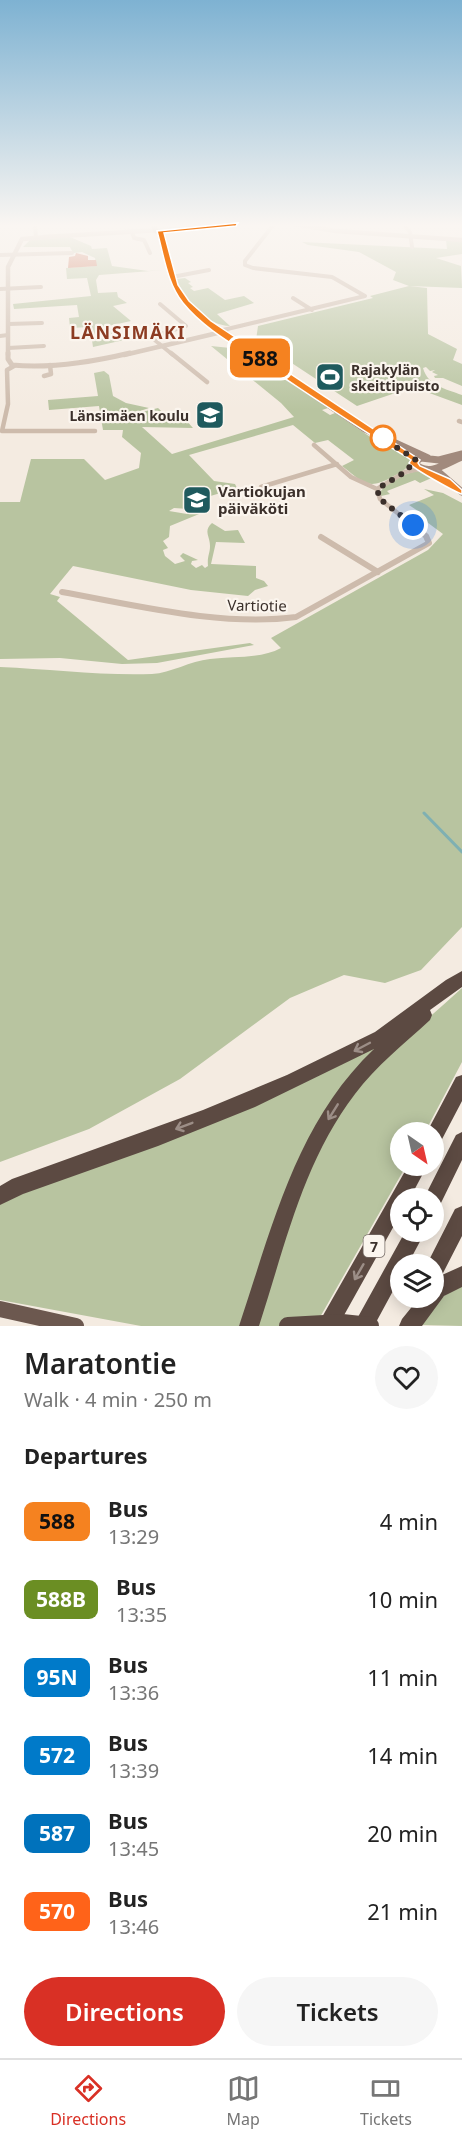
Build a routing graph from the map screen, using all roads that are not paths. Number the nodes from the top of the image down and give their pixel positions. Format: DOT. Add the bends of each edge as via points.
graph roads {
  1 [pos="8,286"];
  2 [pos="347,286"];
  3 [pos="41,288"];
  4 [pos="0,289"];
  5 [pos="8,289"];
  6 [pos="294,298"];
  7 [pos="160,304"];
  8 [pos="312,310"];
  9 [pos="42,323"];
  10 [pos="8,324"];
  11 [pos="222,331"];
  12 [pos="8,335"];
  13 [pos="0,336"];
  14 [pos="44,346"];
  15 [pos="160,346"];
  16 [pos="8,348"];
  17 [pos="50,365"];
  18 [pos="14,366"];
  19 [pos="44,376"];
  20 [pos="207,382"];
  21 [pos="95,431"];
  22 [pos="1,432"];
  23 [pos="391,442"];
  24 [pos="314,446"];
  25 [pos="462,455"];
  26 [pos="337,464"];
  27 [pos="434,464"];
  28 [pos="418,466"];
  29 [pos="447,481"];
  30 [pos="261,487"];
  31 [pos="377,489"];
  32 [pos="462,492"];
  33 [pos="321,537"];
  34 [pos="378,572"];
  35 [pos="62,592"];
  36 [pos="462,980"];
  37 [pos="462,1083"];
  38 [pos="442,1122"];
  39 [pos="462,1142"];
  40 [pos="412,1176"];
  41 [pos="438,1188"];
  42 [pos="0,1196"];
  43 [pos="462,1216"];
  44 [pos="409,1242"];
  45 [pos="443,1254"];
  46 [pos="462,1275"];
  47 [pos="444,1285"];
  48 [pos="415,1308"];
  49 [pos="422,1308"];
  50 [pos="0,1310"];
  51 [pos="76,1326"];
  52 [pos="249,1326"];
  53 [pos="288,1326"];
  54 [pos="327,1326"];
  55 [pos="363,1326"];
  56 [pos="370,1326"];
  57 [pos="407,1326"];
  1 -- 5 [label="street"];
  2 -- 8 [label="street" via="365,296"];
  3 -- 5 [label="street"];
  4 -- 5 [label="street"];
  5 -- 10 [label="street"];
  6 -- 8 [label="street"];
  7 -- 15 [label="street" via="186,325 151,336"];
  8 -- 11 [label="street"];
  9 -- 10 [label="street"];
  10 -- 12 [label="street"];
  11 -- 15 [label="street"];
  11 -- 23 [label="main road" via="365,429"];
  12 -- 13 [label="street"];
  12 -- 16 [label="street"];
  14 -- 16 [label="street"];
  15 -- 17 [label="street" via="98,361"];
  15 -- 20 [label="street"];
  16 -- 18 [label="street" via="9,362"];
  17 -- 18 [label="street"];
  17 -- 19 [label="street" via="51,374"];
  18 -- 22 [label="street" via="7,370 8,404"];
  21 -- 22 [label="street"];
  23 -- 27 [label="main road"];
  23 -- 28 [label="main road"];
  24 -- 26 [label="street, Vartiotie"];
  25 -- 27 [label="main road"];
  26 -- 30 [label="street"];
  26 -- 31 [label="street, Vartiotie" via="364,485"];
  27 -- 28 [label="main road"];
  27 -- 28 [label="main road"];
  27 -- 29 [label="main road"];
  28 -- 29 [label="main road"];
  28 -- 31 [label="street"];
  29 -- 32 [label="main road"];
  31 -- 34 [label="street, Vartiotie" via="380,499 429,542"];
  33 -- 34 [label="street"];
  34 -- 35 [label="street, Vartiotie" via="304,614 285,620 179,614"];
  36 -- 42 [label="highway, one-way" via="384,1035 302,1076"];
  36 -- 52 [label="highway, one-way" via="363,1072 333,1112 307,1157 285,1211"];
  37 -- 38 [label="highway"];
  39 -- 41 [label="highway"];
  40 -- 54 [label="highway, 7, one-way"];
  43 -- 45 [label="highway"];
  44 -- 55 [label="highway, 7"];
  46 -- 47 [label="highway"];
  48 -- 57 [label="highway"];
  49 -- 57 [label="highway"];
  50 -- 51 [label="highway"];
  53 -- 56 [label="highway, bridge"];
}
